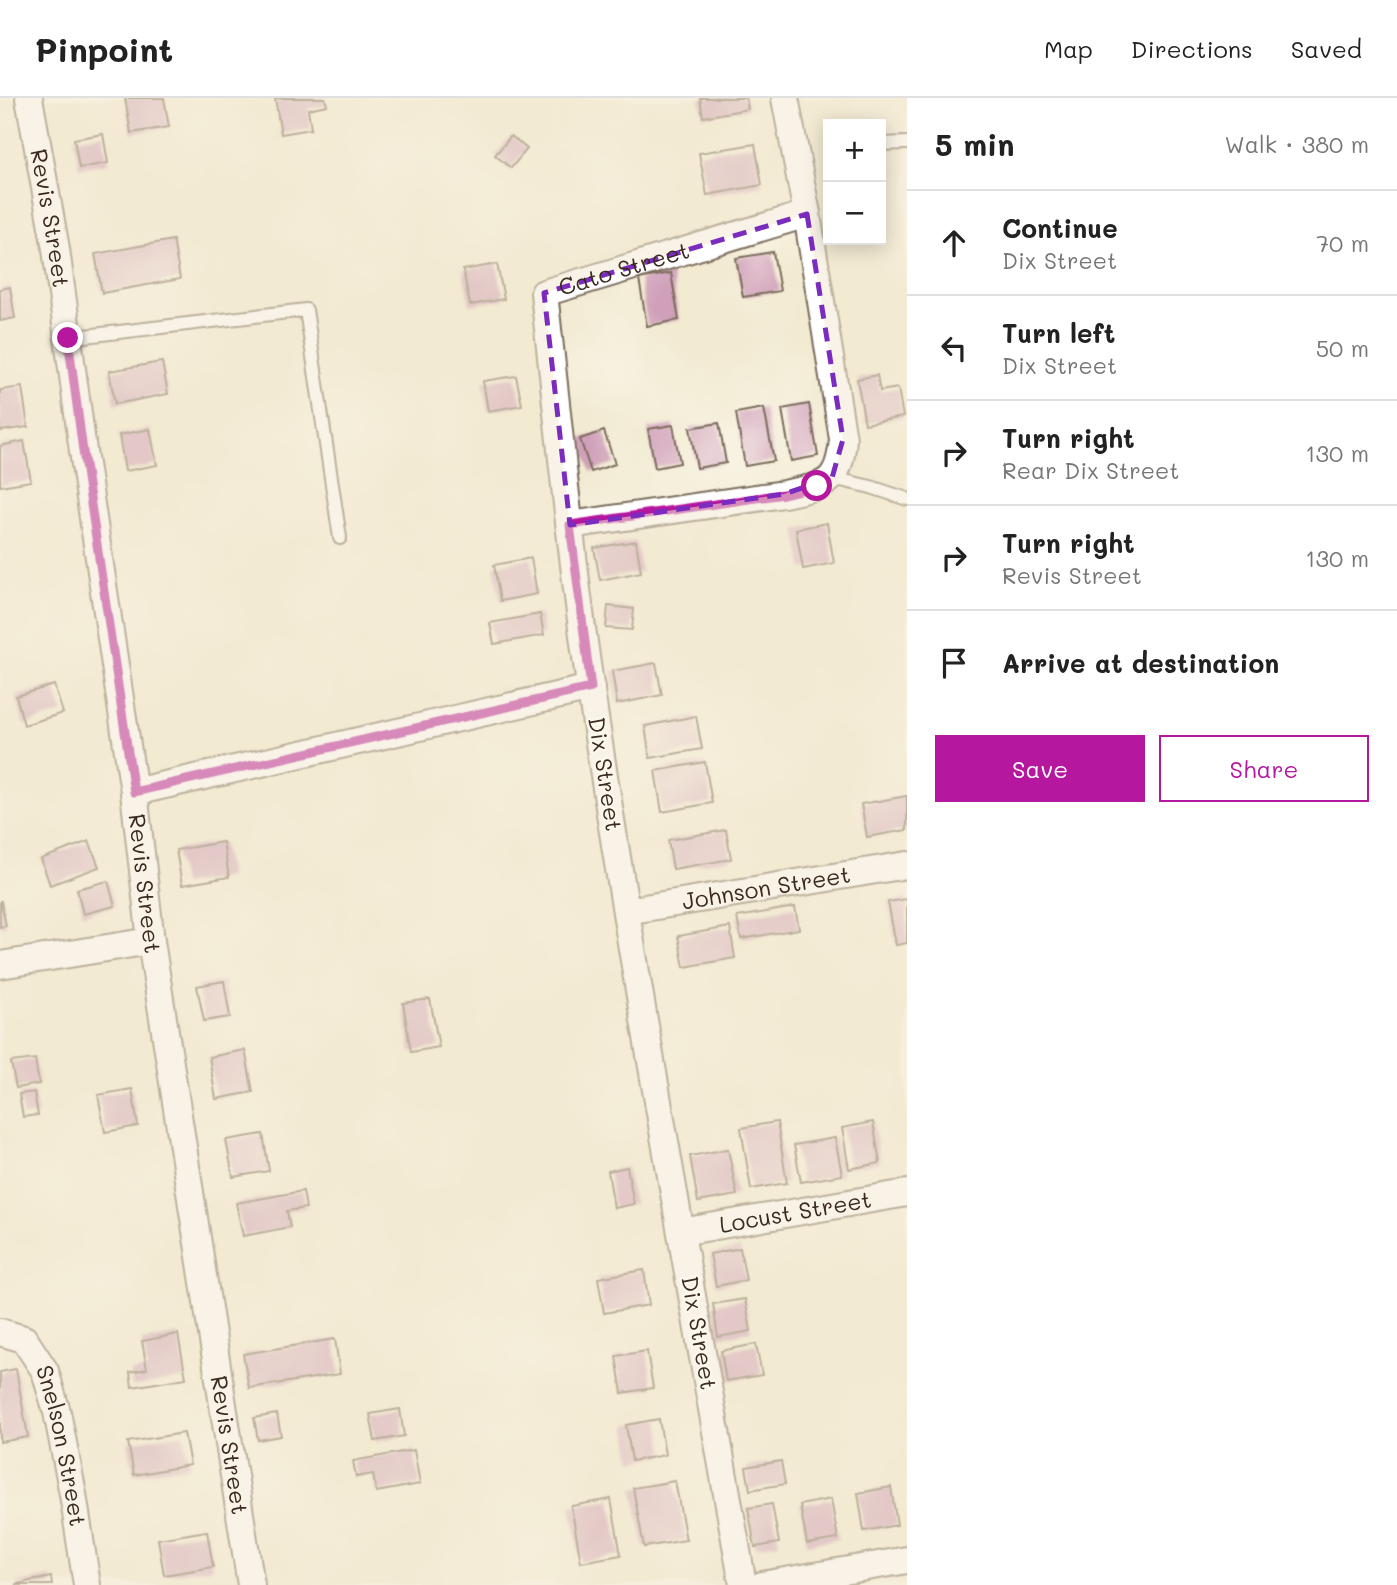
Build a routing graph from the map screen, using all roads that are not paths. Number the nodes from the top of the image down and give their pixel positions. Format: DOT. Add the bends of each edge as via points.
graph roads {
  1 [pos="29,98"];
  2 [pos="785,98"];
  3 [pos="907,143"];
  4 [pos="886,144"];
  5 [pos="807,214"];
  6 [pos="68,338"];
  7 [pos="832,478"];
  8 [pos="907,499"];
  9 [pos="570,525"];
  10 [pos="340,538"];
  11 [pos="591,688"];
  12 [pos="134,792"];
  13 [pos="907,865"];
  14 [pos="626,911"];
  15 [pos="151,941"];
  16 [pos="0,965"];
  17 [pos="907,1193"];
  18 [pos="681,1232"];
  19 [pos="0,1332"];
  20 [pos="907,1560"];
  21 [pos="87,1585"];
  22 [pos="251,1585"];
  23 [pos="743,1585"];
  24 [pos="762,1585"];
  1 -- 6 [label="street, Revis Street"];
  2 -- 5 [label="street"];
  3 -- 4 [label="lane"];
  5 -- 7 [label="street" via="843,439"];
  5 -- 9 [label="street, Cato Street" via="544,293"];
  6 -- 10 [label="lane" via="306,310"];
  6 -- 12 [label="street, Revis Street"];
  7 -- 8 [label="lane"];
  7 -- 9 [label="street" via="784,494"];
  9 -- 11 [label="street, Dix Street"];
  11 -- 12 [label="street"];
  11 -- 14 [label="street, Dix Street"];
  12 -- 15 [label="street, Revis Street"];
  13 -- 14 [label="street, Johnson Street"];
  14 -- 18 [label="street, Dix Street"];
  15 -- 16 [label="street"];
  15 -- 22 [label="street, Revis Street"];
  17 -- 18 [label="street, Locust Street"];
  18 -- 23 [label="street, Dix Street"];
  19 -- 21 [label="street, Snelson Street" via="24,1339 45,1371 57,1412"];
  20 -- 24 [label="street"];
}
